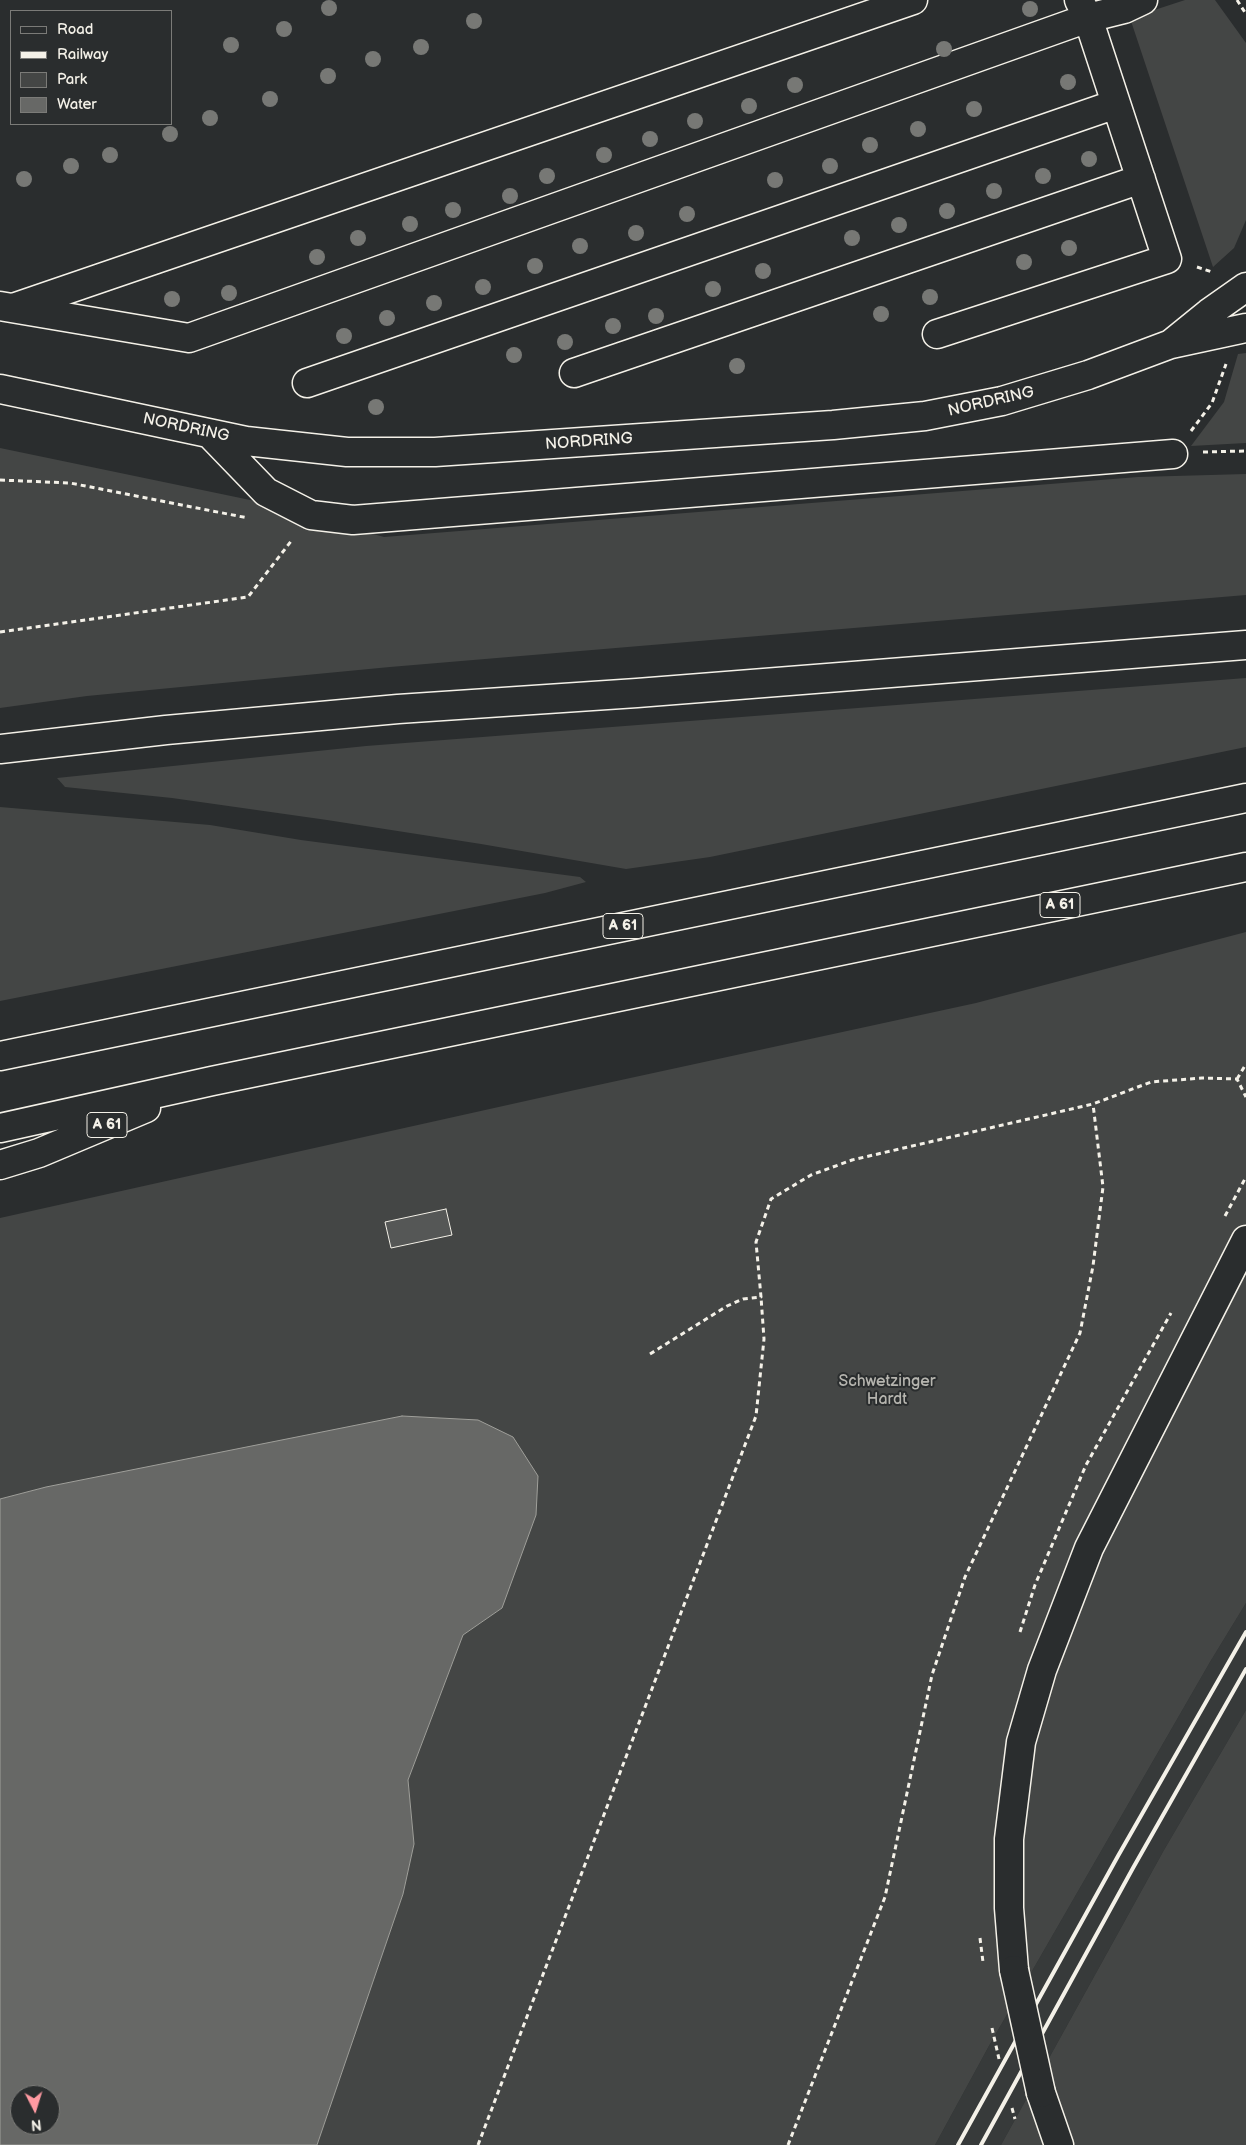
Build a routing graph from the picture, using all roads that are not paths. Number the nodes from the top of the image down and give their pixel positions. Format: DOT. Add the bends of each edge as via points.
graph roads {
  1 [pos="913,0"];
  2 [pos="1143,0"];
  3 [pos="1084,9"];
  4 [pos="1116,104"];
  5 [pos="1141,179"];
  6 [pos="1246,287"];
  7 [pos="7,307"];
  8 [pos="1246,328"];
  9 [pos="937,334"];
  10 [pos="1171,344"];
  11 [pos="574,372"];
  12 [pos="307,383"];
  13 [pos="0,390"];
  14 [pos="210,434"];
  15 [pos="1173,454"];
  16 [pos="1246,645"];
  17 [pos="0,749"];
  18 [pos="1246,798"];
  19 [pos="1246,867"];
  20 [pos="0,1056"];
  21 [pos="212,1081"];
  22 [pos="0,1128"];
  23 [pos="0,1165"];
  24 [pos="1246,1240"];
  25 [pos="1059,2145"];
  1 -- 7 [label="main road"];
  2 -- 3 [label="main road" via="1124,8"];
  3 -- 4 [label="main road"];
  3 -- 7 [label="main road" via="189,338"];
  4 -- 5 [label="main road"];
  4 -- 12 [label="main road"];
  5 -- 9 [label="main road" via="1167,259"];
  5 -- 11 [label="main road"];
  6 -- 10 [label="main road, NORDRING" via="1208,312"];
  8 -- 10 [label="main road, NORDRING"];
  10 -- 14 [label="main road, NORDRING" via="1002,401 925,416 436,452 337,451"];
  13 -- 14 [label="main road, NORDRING"];
  14 -- 15 [label="main road" via="266,492 311,515 353,520"];
  16 -- 17 [label="main road" via="398,709"];
  18 -- 20 [label="main road, A 61"];
  19 -- 21 [label="main road, A 61"];
  21 -- 22 [label="main road, A 61"];
  21 -- 23 [label="main road, A 61" via="39,1153"];
  24 -- 25 [label="main road, bridge" via="1089,1548 1042,1670 1021,1742 1009,1839 1009,1908 1014,1970 1041,2094"];
}
